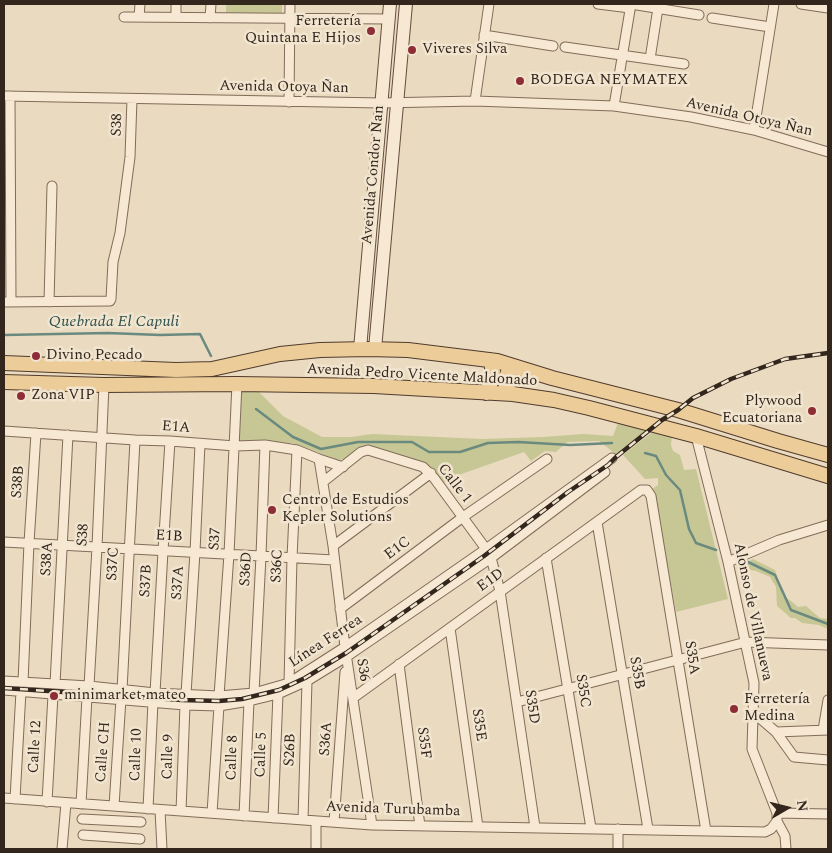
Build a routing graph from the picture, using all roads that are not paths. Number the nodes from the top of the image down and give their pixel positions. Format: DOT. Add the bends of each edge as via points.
graph roads {
  1 [pos="140,4"];
  2 [pos="176,4"];
  3 [pos="211,4"];
  4 [pos="290,4"];
  5 [pos="390,4"];
  6 [pos="406,4"];
  7 [pos="489,4"];
  8 [pos="598,4"];
  9 [pos="774,4"];
  10 [pos="801,4"];
  11 [pos="630,6"];
  12 [pos="658,8"];
  13 [pos="828,8"];
  14 [pos="699,15"];
  15 [pos="124,17"];
  16 [pos="139,17"];
  17 [pos="176,17"];
  18 [pos="210,18"];
  19 [pos="289,18"];
  20 [pos="712,18"];
  21 [pos="389,19"];
  22 [pos="770,27"];
  23 [pos="484,35"];
  24 [pos="553,46"];
  25 [pos="566,47"];
  26 [pos="622,55"];
  27 [pos="650,59"];
  28 [pos="684,64"];
  29 [pos="7,96"];
  30 [pos="132,99"];
  31 [pos="474,101"];
  32 [pos="288,102"];
  33 [pos="381,103"];
  34 [pos="396,103"];
  35 [pos="614,106"];
  36 [pos="754,130"];
  37 [pos="828,152"];
  38 [pos="52,186"];
  39 [pos="7,302"];
  40 [pos="49,302"];
  41 [pos="360,349"];
  42 [pos="375,349"];
  43 [pos="490,360"];
  44 [pos="4,363"];
  45 [pos="515,367"];
  46 [pos="4,382"];
  47 [pos="237,384"];
  48 [pos="104,385"];
  49 [pos="486,393"];
  50 [pos="513,394"];
  51 [pos="4,432"];
  52 [pos="36,433"];
  53 [pos="68,435"];
  54 [pos="696,436"];
  55 [pos="102,438"];
  56 [pos="135,440"];
  57 [pos="170,441"];
  58 [pos="200,444"];
  59 [pos="235,446"];
  60 [pos="266,446"];
  61 [pos="297,450"];
  62 [pos="828,455"];
  63 [pos="612,458"];
  64 [pos="319,459"];
  65 [pos="547,459"];
  66 [pos="343,467"];
  67 [pos="604,472"];
  68 [pos="431,473"];
  69 [pos="828,476"];
  70 [pos="322,482"];
  71 [pos="647,490"];
  72 [pos="463,518"];
  73 [pos="597,522"];
  74 [pos="828,525"];
  75 [pos="4,542"];
  76 [pos="29,543"];
  77 [pos="62,545"];
  78 [pos="332,546"];
  79 [pos="97,547"];
  80 [pos="129,549"];
  81 [pos="486,549"];
  82 [pos="162,551"];
  83 [pos="195,552"];
  84 [pos="229,554"];
  85 [pos="261,556"];
  86 [pos="292,558"];
  87 [pos="491,558"];
  88 [pos="546,558"];
  89 [pos="334,560"];
  90 [pos="728,562"];
  91 [pos="500,591"];
  92 [pos="340,609"];
  93 [pos="450,628"];
  94 [pos="746,642"];
  95 [pos="828,645"];
  96 [pos="345,647"];
  97 [pos="346,657"];
  98 [pos="678,660"];
  99 [pos="399,664"];
  100 [pos="622,674"];
  101 [pos="4,681"];
  102 [pos="307,681"];
  103 [pos="289,683"];
  104 [pos="54,684"];
  105 [pos="22,686"];
  106 [pos="89,686"];
  107 [pos="568,688"];
  108 [pos="4,690"];
  109 [pos="122,694"];
  110 [pos="186,694"];
  111 [pos="278,694"];
  112 [pos="53,695"];
  113 [pos="219,696"];
  114 [pos="87,697"];
  115 [pos="154,697"];
  116 [pos="251,697"];
  117 [pos="353,698"];
  118 [pos="828,700"];
  119 [pos="517,702"];
  120 [pos="185,705"];
  121 [pos="219,706"];
  122 [pos="754,713"];
  123 [pos="826,730"];
  124 [pos="776,732"];
  125 [pos="828,760"];
  126 [pos="4,798"];
  127 [pos="15,799"];
  128 [pos="47,802"];
  129 [pos="66,803"];
  130 [pos="80,804"];
  131 [pos="111,806"];
  132 [pos="148,809"];
  133 [pos="160,810"];
  134 [pos="181,811"];
  135 [pos="212,813"];
  136 [pos="828,814"];
  137 [pos="244,816"];
  138 [pos="777,817"];
  139 [pos="273,818"];
  140 [pos="82,820"];
  141 [pos="302,820"];
  142 [pos="108,821"];
  143 [pos="316,821"];
  144 [pos="141,822"];
  145 [pos="334,822"];
  146 [pos="372,825"];
  147 [pos="420,826"];
  148 [pos="478,826"];
  149 [pos="535,827"];
  150 [pos="591,828"];
  151 [pos="618,829"];
  152 [pos="648,829"];
  153 [pos="706,831"];
  154 [pos="83,835"];
  155 [pos="109,837"];
  156 [pos="140,839"];
  157 [pos="62,849"];
  158 [pos="162,849"];
  159 [pos="316,849"];
  160 [pos="618,849"];
  161 [pos="786,849"];
  1 -- 16 [label="street"];
  2 -- 17 [label="street"];
  3 -- 18 [label="street"];
  4 -- 19 [label="street"];
  5 -- 21 [label="main road, Avenida Condor Ñan"];
  6 -- 34 [label="main road, Avenida Condor Ñan"];
  7 -- 23 [label="street"];
  8 -- 11 [label="street"];
  9 -- 22 [label="street"];
  10 -- 13 [label="street"];
  11 -- 12 [label="street"];
  11 -- 26 [label="street"];
  12 -- 14 [label="street"];
  12 -- 27 [label="street"];
  15 -- 16 [label="street"];
  16 -- 17 [label="street"];
  17 -- 18 [label="street"];
  18 -- 19 [label="street"];
  19 -- 21 [label="street"];
  19 -- 32 [label="street"];
  20 -- 22 [label="street"];
  21 -- 33 [label="main road, Avenida Condor Ñan"];
  22 -- 36 [label="street"];
  23 -- 24 [label="street"];
  23 -- 31 [label="street"];
  25 -- 26 [label="street"];
  26 -- 27 [label="street"];
  26 -- 35 [label="street"];
  27 -- 28 [label="street"];
  29 -- 30 [label="street, Avenida Otoya Ñan"];
  29 -- 39 [label="street"];
  30 -- 32 [label="street, Avenida Otoya Ñan"];
  30 -- 40 [label="street, S38" via="130,157 120,233 112,262 111,299"];
  31 -- 34 [label="street, Avenida Otoya Ñan"];
  31 -- 35 [label="street, Avenida Otoya Ñan"];
  32 -- 33 [label="street, Avenida Otoya Ñan"];
  33 -- 34 [label="street, Avenida Otoya Ñan"];
  33 -- 41 [label="main road, Avenida Condor Ñan"];
  34 -- 42 [label="main road, Avenida Condor Ñan"];
  35 -- 36 [label="street, Avenida Otoya Ñan"];
  36 -- 37 [label="street, Avenida Otoya Ñan"];
  38 -- 40 [label="street"];
  39 -- 40 [label="street"];
  41 -- 42 [label="main road, Avenida Pedro Vicente Maldonado"];
  41 -- 44 [label="main road, Avenida Pedro Vicente Maldonado" via="280,354 203,369"];
  42 -- 43 [label="main road, Avenida Pedro Vicente Maldonado"];
  43 -- 45 [label="main road, Avenida Pedro Vicente Maldonado"];
  43 -- 49 [label="main road" via="493,371"];
  45 -- 50 [label="main road" via="505,380 506,388"];
  45 -- 62 [label="main road, Avenida Pedro Vicente Maldonado" via="678,410"];
  46 -- 48 [label="main road, Avenida Pedro Vicente Maldonado"];
  47 -- 48 [label="main road, Avenida Pedro Vicente Maldonado"];
  47 -- 49 [label="main road, Avenida Pedro Vicente Maldonado" via="374,386"];
  47 -- 59 [label="street, S37"];
  48 -- 55 [label="street, S38"];
  49 -- 50 [label="main road, Avenida Pedro Vicente Maldonado"];
  50 -- 54 [label="main road, Avenida Pedro Vicente Maldonado" via="589,408"];
  51 -- 52 [label="street, E1A"];
  52 -- 53 [label="street, E1A"];
  52 -- 76 [label="street, S38B"];
  53 -- 55 [label="street, E1A"];
  53 -- 77 [label="street, S38A"];
  54 -- 69 [label="main road, Avenida Pedro Vicente Maldonado"];
  54 -- 90 [label="street, Alonso de Villanueva"];
  55 -- 56 [label="street, E1A"];
  55 -- 79 [label="street, S38"];
  56 -- 57 [label="street, E1A"];
  56 -- 80 [label="street, S37C"];
  57 -- 58 [label="street, E1A"];
  57 -- 82 [label="street, S37B"];
  58 -- 59 [label="street, E1A"];
  58 -- 83 [label="street, S37A"];
  59 -- 60 [label="street, E1A"];
  59 -- 84 [label="street, S37"];
  60 -- 61 [label="street, E1A"];
  60 -- 85 [label="street, S36D"];
  61 -- 64 [label="street, E1A"];
  61 -- 86 [label="street, S36C"];
  63 -- 81 [label="street, Línea Ferrea"];
  64 -- 66 [label="street, E1A"];
  64 -- 70 [label="street, S36"];
  65 -- 72 [label="street, E1C"];
  66 -- 68 [label="street, Calle 1" via="368,450 423,467"];
  66 -- 70 [label="street, Calle 1"];
  67 -- 87 [label="street, Línea Ferrea"];
  68 -- 72 [label="street, Calle 1"];
  68 -- 78 [label="street"];
  70 -- 78 [label="street, S36"];
  71 -- 73 [label="street, E1D" via="641,490"];
  71 -- 98 [label="street, S35A" via="651,496"];
  72 -- 81 [label="street, Calle 1"];
  72 -- 92 [label="street, E1C"];
  73 -- 88 [label="street, E1D"];
  73 -- 100 [label="street, S35B"];
  74 -- 90 [label="street" via="780,540"];
  75 -- 76 [label="street, E1B"];
  76 -- 77 [label="street, E1B"];
  76 -- 105 [label="street, S38B"];
  77 -- 79 [label="street, E1B"];
  77 -- 104 [label="street, S38A"];
  78 -- 89 [label="street, S36"];
  79 -- 80 [label="street, E1B"];
  79 -- 106 [label="street, S38"];
  80 -- 82 [label="street, E1B"];
  80 -- 109 [label="street, S37C"];
  81 -- 87 [label="street, Calle 1"];
  81 -- 96 [label="street, Línea Ferrea"];
  82 -- 83 [label="street, E1B"];
  82 -- 115 [label="street, S37B"];
  83 -- 84 [label="street, E1B"];
  83 -- 110 [label="street, S37A"];
  84 -- 85 [label="street, E1B"];
  84 -- 113 [label="street, S37"];
  85 -- 86 [label="street, E1B"];
  85 -- 116 [label="street, S36D"];
  86 -- 89 [label="street, E1B"];
  86 -- 103 [label="street, S36C"];
  87 -- 91 [label="street, Calle 1"];
  87 -- 97 [label="street, Línea Ferrea"];
  88 -- 91 [label="street, E1D"];
  88 -- 107 [label="street, S35C"];
  89 -- 92 [label="street, S36"];
  90 -- 94 [label="street, Alonso de Villanueva"];
  91 -- 93 [label="street, E1D"];
  91 -- 119 [label="street, S35D"];
  92 -- 96 [label="street, S36"];
  93 -- 99 [label="street, E1D"];
  93 -- 148 [label="street, S35E"];
  94 -- 95 [label="street"];
  94 -- 98 [label="street"];
  94 -- 122 [label="street, Alonso de Villanueva" via="754,683"];
  96 -- 97 [label="street, S36"];
  96 -- 103 [label="street, Línea Ferrea"];
  97 -- 102 [label="street, Línea Ferrea"];
  97 -- 117 [label="street, S36"];
  97 -- 145 [label="street, S36A"];
  98 -- 100 [label="street"];
  98 -- 153 [label="street, S35A"];
  99 -- 117 [label="street, E1D"];
  99 -- 147 [label="street, S35F"];
  100 -- 107 [label="street"];
  100 -- 152 [label="street, S35B"];
  101 -- 105 [label="street, Línea Ferrea"];
  102 -- 111 [label="street, Línea Ferrea"];
  102 -- 141 [label="street, S26B"];
  103 -- 116 [label="street, Línea Ferrea"];
  104 -- 105 [label="street, Línea Ferrea"];
  104 -- 106 [label="street, Línea Ferrea"];
  105 -- 108 [label="street, Línea Ferrea"];
  105 -- 112 [label="street, Línea Ferrea"];
  105 -- 127 [label="street, S38B"];
  106 -- 109 [label="street, Línea Ferrea"];
  107 -- 119 [label="street"];
  107 -- 150 [label="street, S35C"];
  109 -- 114 [label="street, Línea Ferrea"];
  109 -- 115 [label="street, Línea Ferrea"];
  109 -- 131 [label="street, Calle CH"];
  110 -- 113 [label="street, Línea Ferrea"];
  110 -- 115 [label="street, Línea Ferrea"];
  111 -- 116 [label="street, Línea Ferrea"];
  111 -- 139 [label="street, Calle 5"];
  112 -- 114 [label="street, Línea Ferrea"];
  112 -- 128 [label="street, Calle 12"];
  113 -- 116 [label="street, Línea Ferrea"];
  114 -- 130 [label="street"];
  115 -- 120 [label="street, Línea Ferrea"];
  115 -- 132 [label="street, Calle 10"];
  116 -- 121 [label="street, Línea Ferrea"];
  116 -- 137 [label="street, Calle 8"];
  117 -- 146 [label="street, S36"];
  118 -- 123 [label="street"];
  119 -- 149 [label="street, S35D"];
  120 -- 121 [label="street, Línea Ferrea"];
  120 -- 134 [label="street, Calle 9"];
  121 -- 135 [label="street"];
  122 -- 124 [label="street"];
  122 -- 138 [label="street, Alonso de Villanueva" via="752,750"];
  123 -- 124 [label="street"];
  124 -- 125 [label="street" via="794,757"];
  126 -- 127 [label="street, Avenida Turubamba"];
  127 -- 128 [label="street, Avenida Turubamba"];
  128 -- 129 [label="street, Avenida Turubamba"];
  129 -- 130 [label="street, Avenida Turubamba"];
  129 -- 157 [label="street"];
  130 -- 131 [label="street, Avenida Turubamba"];
  131 -- 132 [label="street, Avenida Turubamba"];
  131 -- 142 [label="street, Calle CH"];
  132 -- 133 [label="street, Avenida Turubamba"];
  133 -- 134 [label="street, Avenida Turubamba"];
  133 -- 158 [label="street"];
  134 -- 135 [label="street, Avenida Turubamba"];
  135 -- 137 [label="street, Avenida Turubamba"];
  136 -- 138 [label="street"];
  137 -- 139 [label="street, Avenida Turubamba"];
  138 -- 153 [label="street, Avenida Turubamba" via="771,830 765,832"];
  138 -- 161 [label="street, Alonso de Villanueva" via="785,836"];
  139 -- 141 [label="street, Avenida Turubamba"];
  140 -- 142 [label="street"];
  141 -- 143 [label="street, Avenida Turubamba"];
  142 -- 144 [label="street"];
  142 -- 155 [label="street, Calle CH"];
  143 -- 145 [label="street, Avenida Turubamba"];
  143 -- 159 [label="street"];
  145 -- 146 [label="street, Avenida Turubamba"];
  146 -- 147 [label="street, Avenida Turubamba"];
  147 -- 148 [label="street, Avenida Turubamba"];
  148 -- 149 [label="street, Avenida Turubamba"];
  149 -- 150 [label="street, Avenida Turubamba"];
  150 -- 151 [label="street, Avenida Turubamba"];
  151 -- 152 [label="street, Avenida Turubamba"];
  151 -- 160 [label="street"];
  152 -- 153 [label="street, Avenida Turubamba"];
  154 -- 155 [label="street"];
  155 -- 156 [label="street"];
}
